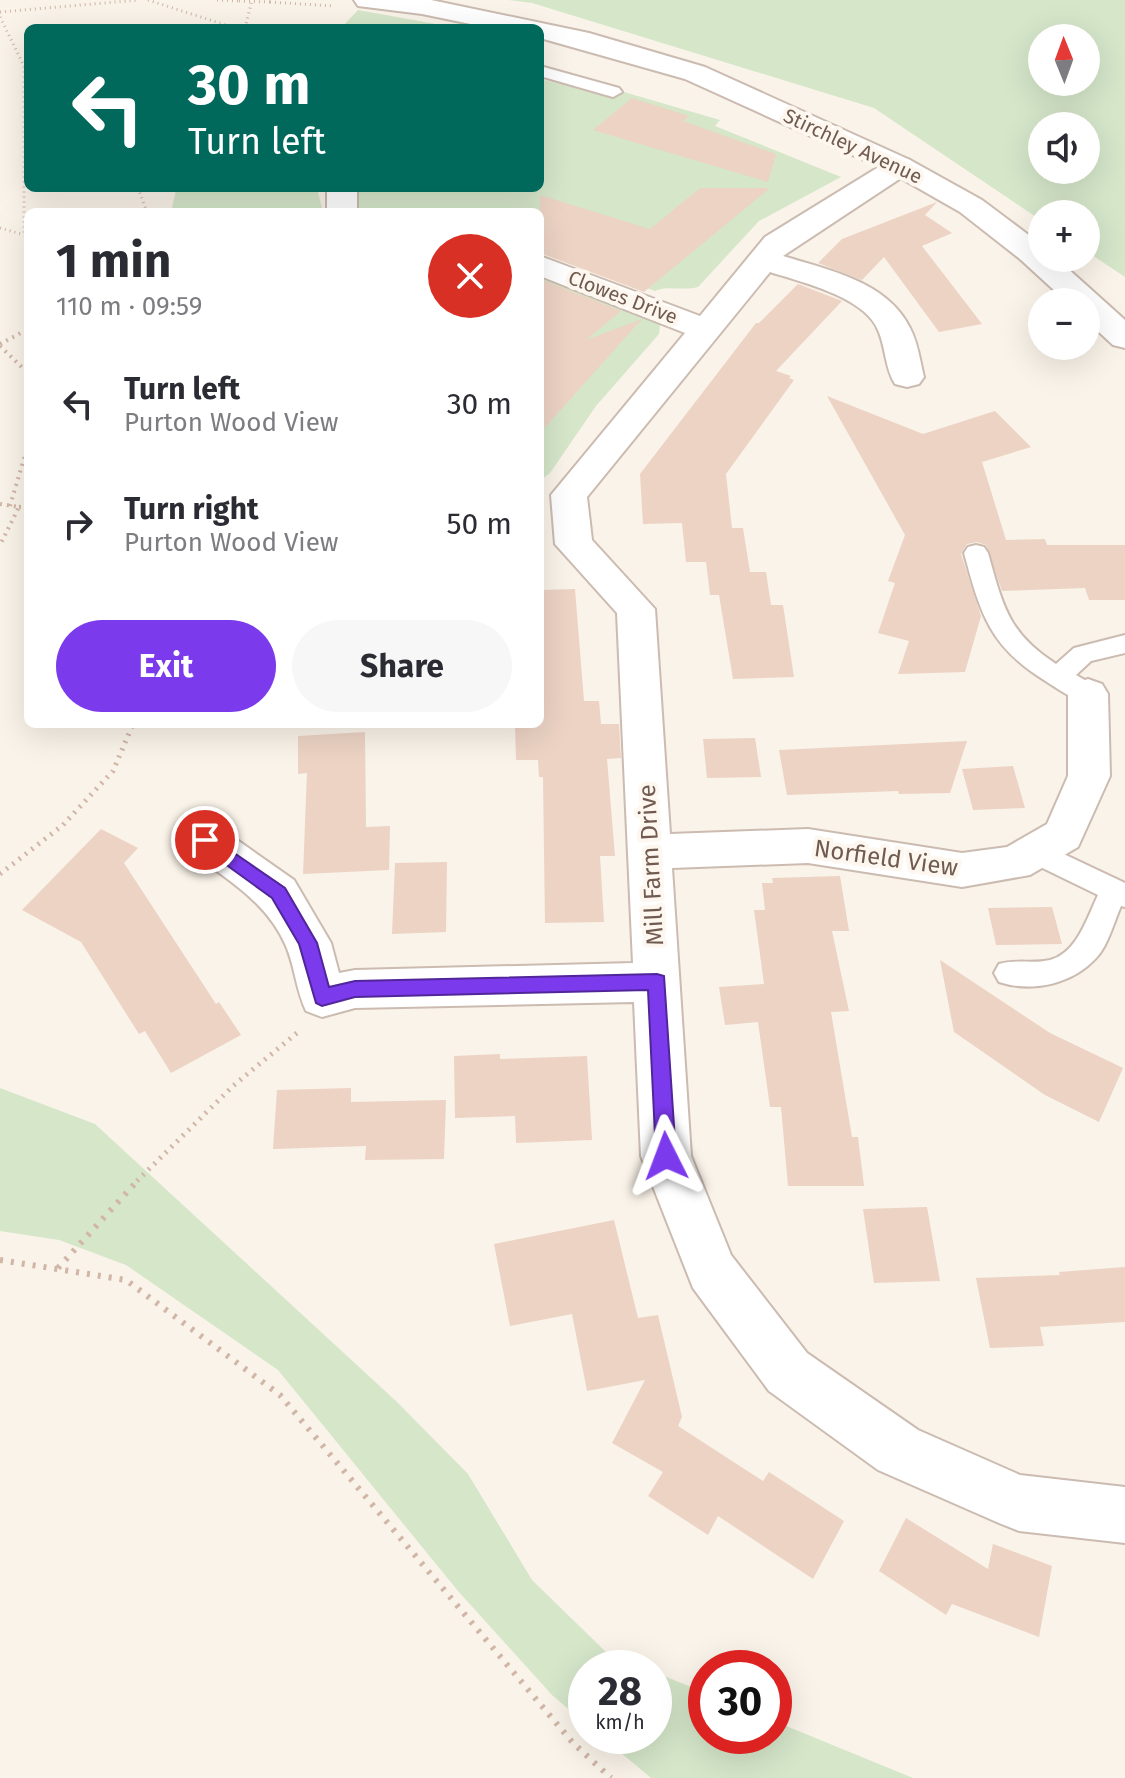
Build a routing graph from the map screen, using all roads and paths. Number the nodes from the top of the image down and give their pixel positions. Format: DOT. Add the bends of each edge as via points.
graph roads {
  1 [pos="139,0"];
  2 [pos="148,0"];
  3 [pos="217,0"];
  4 [pos="252,0"];
  5 [pos="367,0"];
  6 [pos="239,1"];
  7 [pos="270,2"];
  8 [pos="0,15"];
  9 [pos="223,24"];
  10 [pos="246,24"];
  11 [pos="510,24"];
  12 [pos="544,31"];
  13 [pos="24,66"];
  14 [pos="544,72"];
  15 [pos="613,92"];
  16 [pos="900,166"];
  17 [pos="0,228"];
  18 [pos="24,234"];
  19 [pos="763,260"];
  20 [pos="544,267"];
  21 [pos="705,329"];
  22 [pos="24,331"];
  23 [pos="1125,338"];
  24 [pos="0,345"];
  25 [pos="24,369"];
  26 [pos="907,377"];
  27 [pos="24,459"];
  28 [pos="555,503"];
  29 [pos="0,504"];
  30 [pos="10,506"];
  31 [pos="24,506"];
  32 [pos="19,507"];
  33 [pos="0,545"];
  34 [pos="976,553"];
  35 [pos="1125,644"];
  36 [pos="1073,685"];
  37 [pos="131,728"];
  38 [pos="205,840"];
  39 [pos="1034,851"];
  40 [pos="651,852"];
  41 [pos="0,874"];
  42 [pos="1119,894"];
  43 [pos="1009,973"];
  44 [pos="657,982"];
  45 [pos="355,989"];
  46 [pos="0,1260"];
  47 [pos="57,1269"];
  48 [pos="1125,1515"];
  49 [pos="611,1778"];
  1 -- 8 [label="path"];
  2 -- 9 [label="path"];
  3 -- 6 [label="path"];
  4 -- 10 [label="path"];
  5 -- 11 [label="street"];
  6 -- 7 [label="path, bridge"];
  8 -- 13 [label="path"];
  12 -- 16 [label="street, Stirchley Avenue" via="695,73"];
  14 -- 15 [label="lane"];
  16 -- 19 [label="street, Mill Farm Drive" via="776,244"];
  16 -- 23 [label="street, Stirchley Avenue" via="971,206 1031,252"];
  17 -- 18 [label="path"];
  19 -- 21 [label="street, Mill Farm Drive"];
  19 -- 26 [label="street" via="871,300 894,325"];
  20 -- 21 [label="street, Clowes Drive"];
  21 -- 28 [label="street, Mill Farm Drive" via="569,495"];
  22 -- 24 [label="path"];
  24 -- 25 [label="path"];
  27 -- 30 [label="path"];
  28 -- 40 [label="street, Mill Farm Drive" via="574,544 636,609"];
  29 -- 30 [label="path"];
  30 -- 32 [label="path"];
  31 -- 32 [label="path"];
  32 -- 33 [label="path"];
  34 -- 36 [label="lane" via="1007,637"];
  35 -- 36 [label="lane" via="1083,654"];
  36 -- 39 [label="street, Norfield View" via="1089,776 1063,835"];
  37 -- 41 [label="path" via="113,771 63,825"];
  38 -- 45 [label="street" via="278,893 308,943 322,997"];
  39 -- 40 [label="street, Norfield View" via="1015,863 962,870 808,846"];
  39 -- 42 [label="lane"];
  40 -- 44 [label="street, Mill Farm Drive"];
  42 -- 43 [label="lane" via="1088,948 1057,972"];
  44 -- 45 [label="street"];
  44 -- 48 [label="street, Mill Farm Drive" via="666,1156 711,1271 788,1372 898,1450 1019,1503"];
  45 -- 47 [label="path" via="254,1066 166,1148"];
  46 -- 47 [label="path"];
  47 -- 49 [label="path" via="126,1280 280,1395 573,1743"];
}
